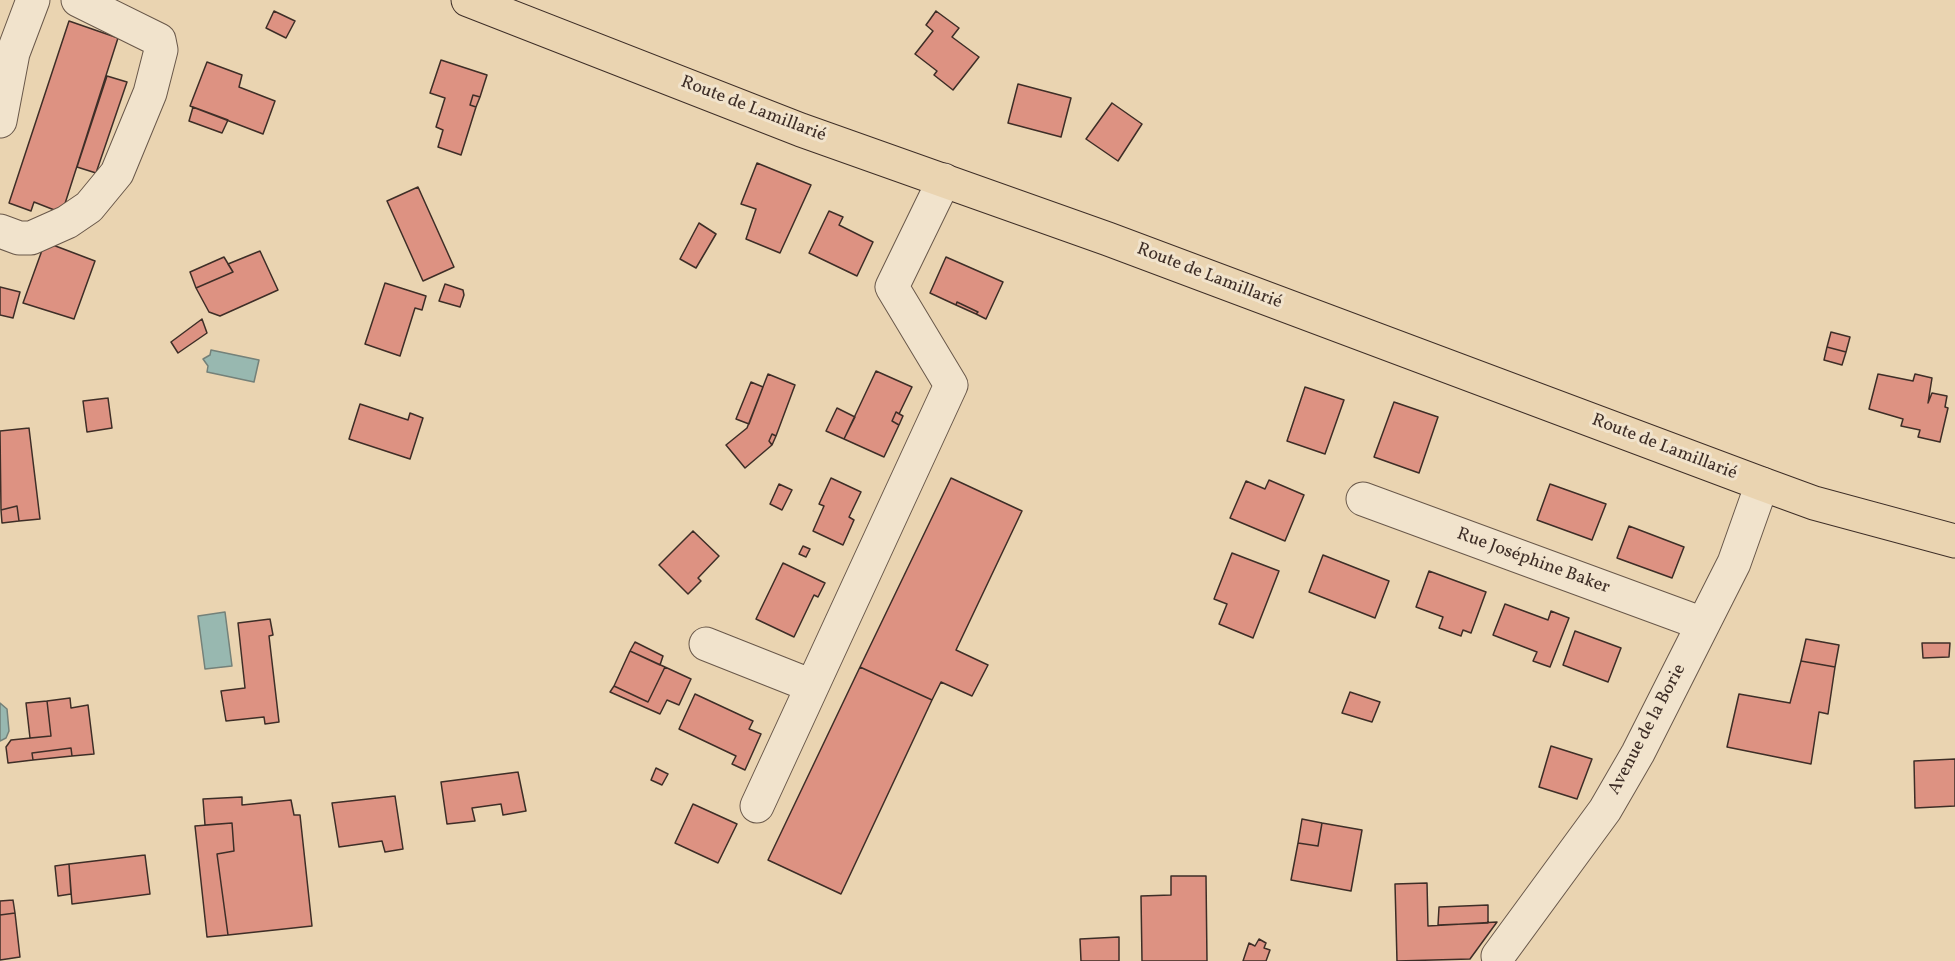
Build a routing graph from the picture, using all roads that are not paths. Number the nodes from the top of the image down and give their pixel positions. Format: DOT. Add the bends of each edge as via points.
graph roads {
  1 [pos="33,0"];
  2 [pos="78,0"];
  3 [pos="468,0"];
  4 [pos="0,121"];
  5 [pos="944,180"];
  6 [pos="0,231"];
  7 [pos="1762,484"];
  8 [pos="1363,499"];
  9 [pos="1955,541"];
  10 [pos="1703,624"];
  11 [pos="706,644"];
  12 [pos="812,686"];
  13 [pos="757,806"];
  14 [pos="1498,956"];
  1 -- 4 [label="street" via="14,53"];
  2 -- 6 [label="street" via="159,40 161,50 150,93 117,173 90,207 31,238 12,237"];
  3 -- 5 [label="main road, Route de Lamillarié" via="801,130"];
  5 -- 7 [label="main road, Route de Lamillarié"];
  5 -- 12 [label="street" via="892,287 951,385"];
  7 -- 9 [label="main road, Route de Lamillarié" via="1824,506"];
  7 -- 10 [label="street, Avenue de la Borie" via="1746,534"];
  8 -- 10 [label="street, Rue Joséphine Baker"];
  10 -- 14 [label="street, Avenue de la Borie" via="1605,810"];
  11 -- 12 [label="street"];
  12 -- 13 [label="street"];
}
